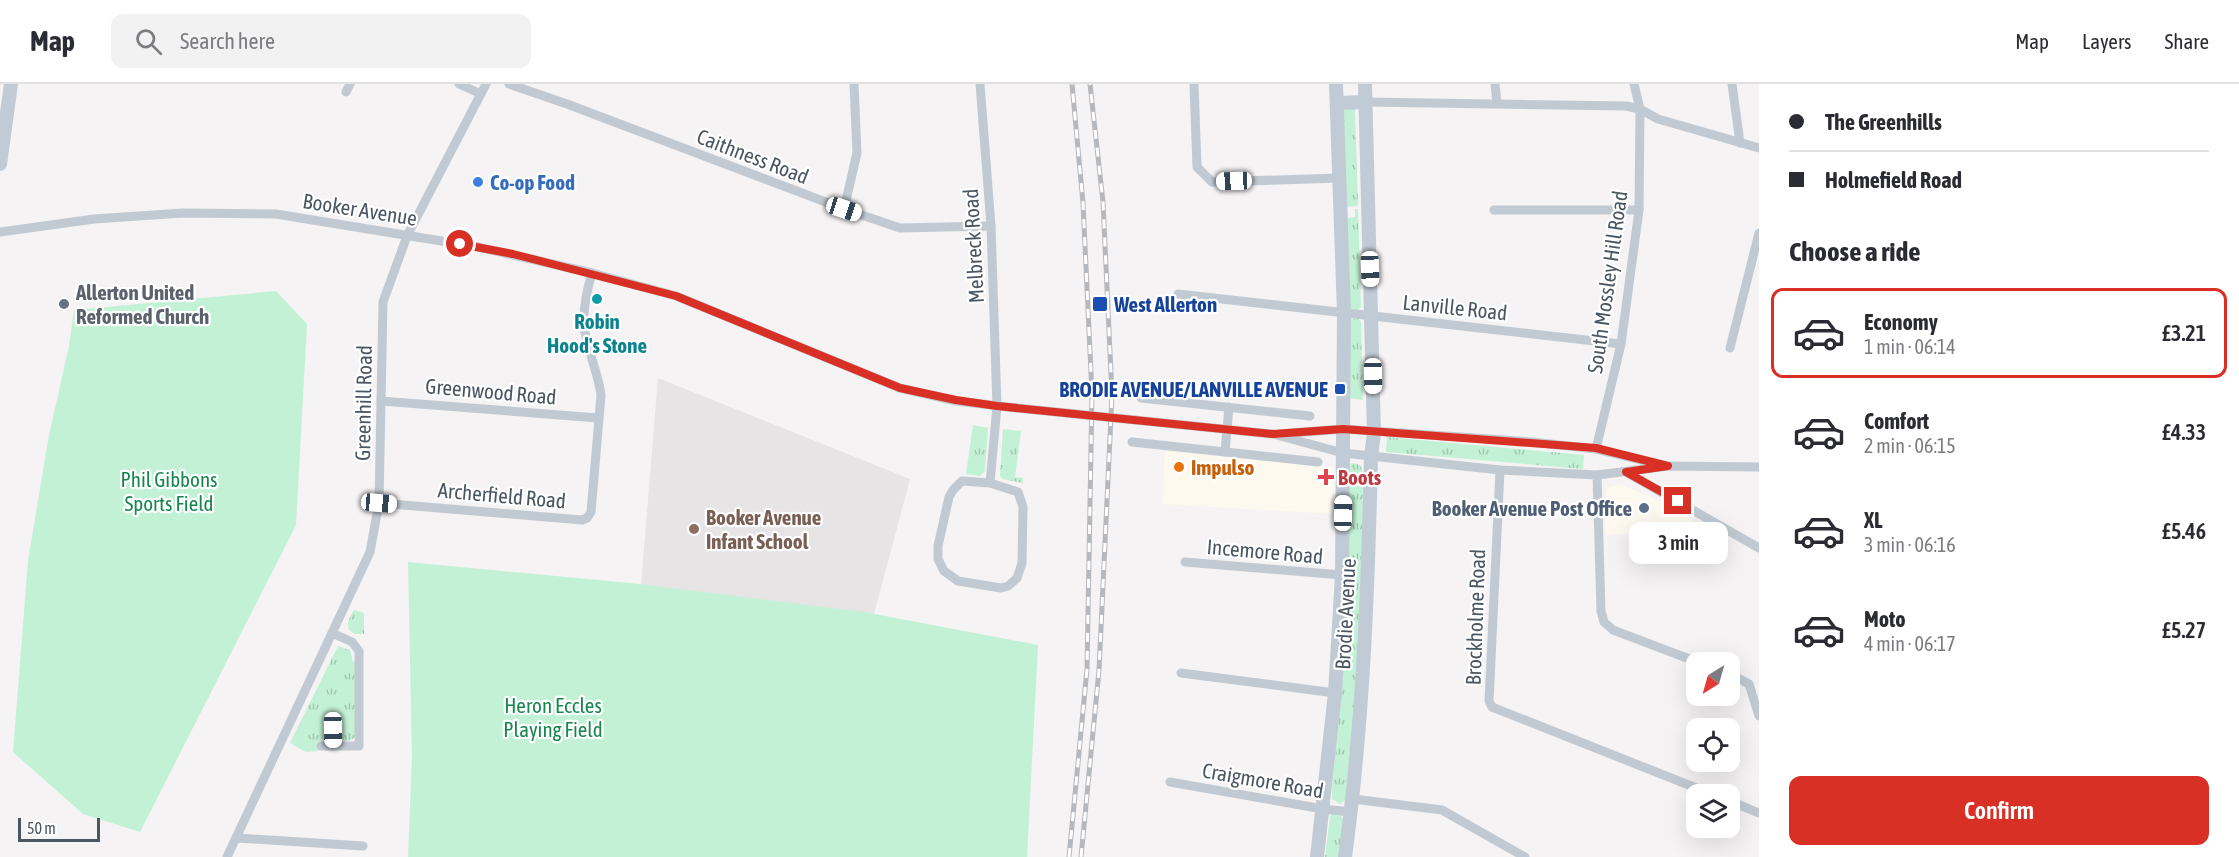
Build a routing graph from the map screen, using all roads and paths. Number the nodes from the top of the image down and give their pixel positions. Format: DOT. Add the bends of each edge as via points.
graph roads {
  1 [pos="11,84"];
  2 [pos="459,84"];
  3 [pos="486,84"];
  4 [pos="509,84"];
  5 [pos="854,84"];
  6 [pos="981,84"];
  7 [pos="1194,84"];
  8 [pos="1336,84"];
  9 [pos="1365,84"];
  10 [pos="1495,84"];
  11 [pos="1634,84"];
  12 [pos="1732,84"];
  13 [pos="481,94"];
  14 [pos="1365,102"];
  15 [pos="1337,103"];
  16 [pos="1497,103"];
  17 [pos="1640,109"];
  18 [pos="1740,143"];
  19 [pos="1759,148"];
  20 [pos="0,164"];
  21 [pos="1340,178"];
  22 [pos="844,209"];
  23 [pos="1494,210"];
  24 [pos="1639,210"];
  25 [pos="991,225"];
  26 [pos="0,232"];
  27 [pos="1759,233"];
  28 [pos="407,236"];
  29 [pos="592,273"];
  30 [pos="1178,294"];
  31 [pos="1344,313"];
  32 [pos="1372,316"];
  33 [pos="1621,344"];
  34 [pos="1730,348"];
  35 [pos="1141,398"];
  36 [pos="381,401"];
  37 [pos="997,406"];
  38 [pos="1229,407"];
  39 [pos="1310,416"];
  40 [pos="598,418"];
  41 [pos="1228,429"];
  42 [pos="1343,429"];
  43 [pos="1374,433"];
  44 [pos="1273,434"];
  45 [pos="1132,442"];
  46 [pos="1308,443"];
  47 [pos="1596,448"];
  48 [pos="1225,452"];
  49 [pos="1344,453"];
  50 [pos="1371,456"];
  51 [pos="1306,460"];
  52 [pos="1318,462"];
  53 [pos="1668,466"];
  54 [pos="1759,466"];
  55 [pos="1500,470"];
  56 [pos="1626,472"];
  57 [pos="1597,475"];
  58 [pos="990,483"];
  59 [pos="379,503"];
  60 [pos="1759,548"];
  61 [pos="1185,562"];
  62 [pos="1342,575"];
  63 [pos="332,633"];
  64 [pos="1686,658"];
  65 [pos="1181,673"];
  66 [pos="1740,679"];
  67 [pos="1335,693"];
  68 [pos="1759,716"];
  69 [pos="333,730"];
  70 [pos="321,746"];
  71 [pos="333,746"];
  72 [pos="1170,782"];
  73 [pos="1686,784"];
  74 [pos="1352,805"];
  75 [pos="1740,805"];
  76 [pos="1323,809"];
  77 [pos="1759,813"];
  78 [pos="237,838"];
  79 [pos="363,846"];
  80 [pos="227,857"];
  81 [pos="1317,857"];
  82 [pos="1345,857"];
  83 [pos="1525,857"];
  1 -- 20 [label="street"];
  2 -- 13 [label="street"];
  3 -- 13 [label="street, Greenhill Road"];
  4 -- 22 [label="street, Caithness Road"];
  5 -- 22 [label="street" via="857,153"];
  6 -- 25 [label="street, Melbreck Road"];
  7 -- 21 [label="street" via="1197,167 1212,182"];
  8 -- 15 [label="street, Brodie Avenue"];
  9 -- 14 [label="street, Brodie Avenue"];
  10 -- 16 [label="street"];
  11 -- 17 [label="street, South Mossley Hill Road"];
  12 -- 18 [label="street"];
  13 -- 28 [label="street, Greenhill Road"];
  14 -- 15 [label="street"];
  14 -- 16 [label="street"];
  14 -- 32 [label="street, Brodie Avenue"];
  15 -- 21 [label="street, Brodie Avenue"];
  16 -- 17 [label="street"];
  17 -- 18 [label="street" via="1658,119"];
  17 -- 24 [label="street, South Mossley Hill Road"];
  18 -- 19 [label="street"];
  21 -- 31 [label="street, Brodie Avenue"];
  22 -- 25 [label="street, Caithness Road" via="900,228"];
  23 -- 24 [label="street"];
  24 -- 33 [label="street, South Mossley Hill Road"];
  25 -- 37 [label="street, Melbreck Road"];
  26 -- 28 [label="street, Booker Avenue" via="94,219 264,213"];
  27 -- 34 [label="street"];
  28 -- 29 [label="street, Booker Avenue" via="513,254"];
  28 -- 36 [label="street, Greenhill Road" via="382,302"];
  29 -- 37 [label="street, Booker Avenue" via="676,296 900,388"];
  29 -- 40 [label="street, Archerfield Road" via="584,327 600,386"];
  30 -- 31 [label="street, Lanville Road"];
  31 -- 32 [label="street, Lanville Road"];
  31 -- 42 [label="street, Brodie Avenue"];
  32 -- 33 [label="street, Lanville Road"];
  32 -- 43 [label="street, Brodie Avenue"];
  33 -- 47 [label="street, South Mossley Hill Road"];
  35 -- 38 [label="street"];
  36 -- 40 [label="street, Greenwood Road"];
  36 -- 59 [label="street, Greenhill Road"];
  37 -- 41 [label="street, Booker Avenue, bridge"];
  37 -- 58 [label="street, Melbreck Road"];
  38 -- 39 [label="street"];
  38 -- 41 [label="street"];
  40 -- 59 [label="street, Archerfield Road" via="591,512 585,520"];
  41 -- 44 [label="street, Booker Avenue"];
  41 -- 48 [label="street"];
  42 -- 43 [label="street, Booker Avenue"];
  42 -- 44 [label="street, Booker Avenue"];
  42 -- 49 [label="street, Brodie Avenue"];
  43 -- 47 [label="street, Booker Avenue"];
  43 -- 50 [label="street, Brodie Avenue"];
  44 -- 46 [label="street, Booker Avenue"];
  45 -- 48 [label="street"];
  46 -- 49 [label="street, Booker Avenue"];
  46 -- 51 [label="street"];
  47 -- 53 [label="street, Booker Avenue"];
  48 -- 51 [label="street"];
  49 -- 50 [label="street, Booker Avenue"];
  49 -- 62 [label="street, Brodie Avenue"];
  50 -- 55 [label="street, Booker Avenue"];
  50 -- 74 [label="street, Brodie Avenue" via="1367,628"];
  51 -- 52 [label="street"];
  53 -- 54 [label="street"];
  53 -- 56 [label="street, Booker Avenue"];
  55 -- 57 [label="street, Booker Avenue"];
  55 -- 73 [label="street, Brockholme Road" via="1489,701 1492,707"];
  56 -- 57 [label="street, Booker Avenue"];
  56 -- 60 [label="street"];
  57 -- 64 [label="street" via="1604,622 1613,630"];
  58 -- 58 [label="street" via="1018,492 1023,507 1021,571 1012,583 1001,588 953,579 938,559 953,490 968,480"];
  59 -- 63 [label="street, Greenhill Road" via="370,552"];
  61 -- 62 [label="street, Incemore Road"];
  62 -- 67 [label="street, Brodie Avenue"];
  63 -- 71 [label="street" via="352,642 359,651 359,746"];
  63 -- 78 [label="street, Greenhill Road"];
  65 -- 67 [label="street"];
  66 -- 68 [label="street" via="1749,684"];
  67 -- 76 [label="street, Brodie Avenue"];
  69 -- 71 [label="street"];
  70 -- 71 [label="street"];
  72 -- 76 [label="street, Craigmore Road"];
  74 -- 76 [label="street, Craigmore Road"];
  74 -- 82 [label="street, Brodie Avenue"];
  74 -- 83 [label="street, Craigmore Road" via="1443,810"];
  75 -- 77 [label="street"];
  76 -- 81 [label="street, Brodie Avenue"];
  78 -- 79 [label="street"];
  78 -- 80 [label="street, Greenhill Road"];
}
